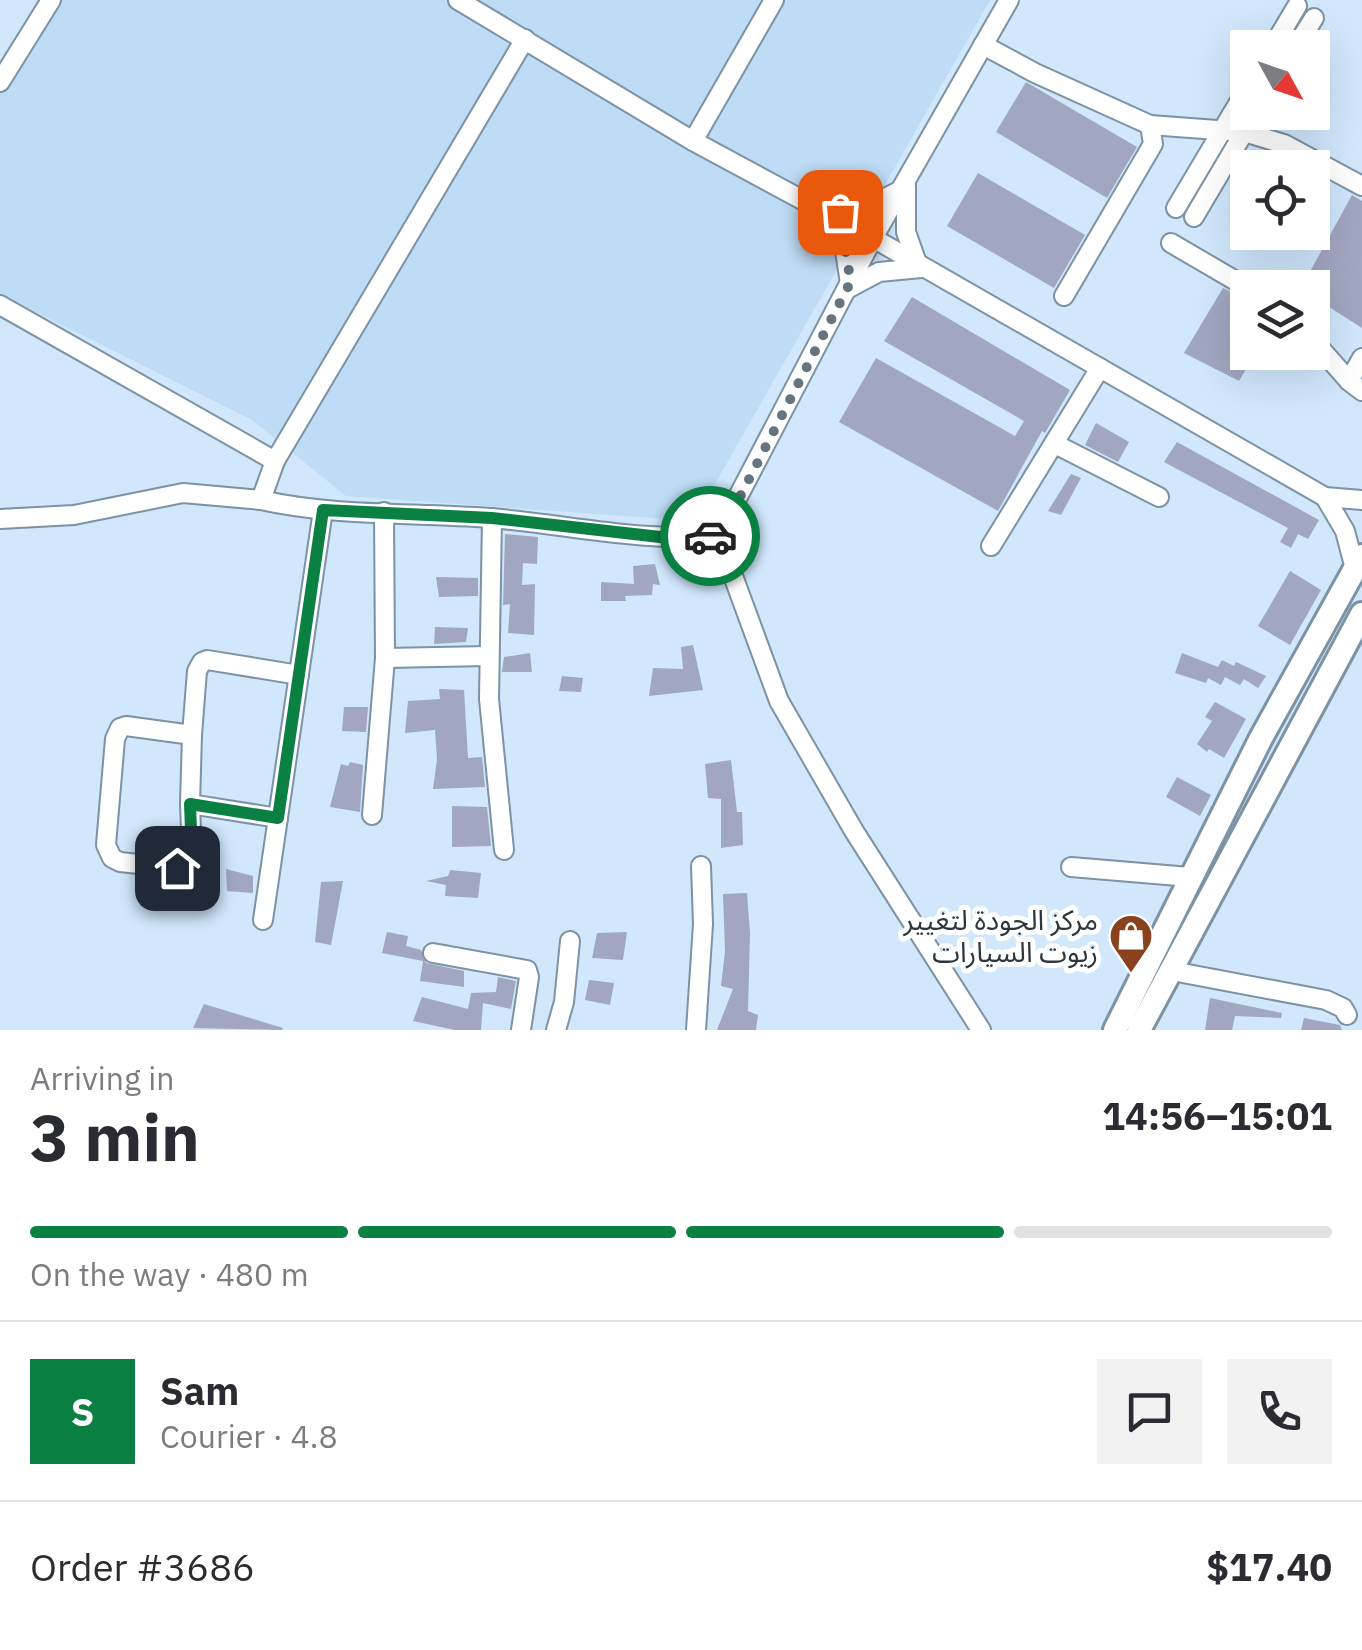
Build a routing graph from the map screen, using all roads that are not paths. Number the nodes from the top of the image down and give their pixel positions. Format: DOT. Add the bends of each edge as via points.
graph roads {
  1 [pos="50,0"];
  2 [pos="458,0"];
  3 [pos="774,0"];
  4 [pos="1009,0"];
  5 [pos="1297,6"];
  6 [pos="1314,18"];
  7 [pos="1283,30"];
  8 [pos="1307,30"];
  9 [pos="525,39"];
  10 [pos="983,45"];
  11 [pos="0,82"];
  12 [pos="1230,116"];
  13 [pos="1150,125"];
  14 [pos="1221,130"];
  15 [pos="1244,132"];
  16 [pos="693,141"];
  17 [pos="904,186"];
  18 [pos="1362,186"];
  19 [pos="1176,208"];
  20 [pos="827,213"];
  21 [pos="1194,217"];
  22 [pos="874,238"];
  23 [pos="1172,244"];
  24 [pos="922,266"];
  25 [pos="1230,278"];
  26 [pos="849,286"];
  27 [pos="1064,296"];
  28 [pos="0,305"];
  29 [pos="1362,358"];
  30 [pos="1330,359"];
  31 [pos="1100,368"];
  32 [pos="1355,386"];
  33 [pos="1055,444"];
  34 [pos="275,461"];
  35 [pos="1159,496"];
  36 [pos="1325,497"];
  37 [pos="261,500"];
  38 [pos="1362,500"];
  39 [pos="323,510"];
  40 [pos="384,512"];
  41 [pos="492,518"];
  42 [pos="0,519"];
  43 [pos="718,535"];
  44 [pos="991,546"];
  45 [pos="1358,562"];
  46 [pos="1362,614"];
  47 [pos="489,656"];
  48 [pos="386,658"];
  49 [pos="299,674"];
  50 [pos="192,735"];
  51 [pos="190,804"];
  52 [pos="372,815"];
  53 [pos="278,818"];
  54 [pos="504,850"];
  55 [pos="701,866"];
  56 [pos="1071,867"];
  57 [pos="1190,877"];
  58 [pos="264,920"];
  59 [pos="570,941"];
  60 [pos="434,953"];
  61 [pos="1172,971"];
  62 [pos="1138,1015"];
  63 [pos="1347,1015"];
  64 [pos="522,1030"];
  65 [pos="556,1030"];
  66 [pos="696,1030"];
  67 [pos="980,1030"];
  68 [pos="1115,1030"];
  1 -- 11 [label="street"];
  2 -- 9 [label="street"];
  3 -- 16 [label="street"];
  4 -- 10 [label="street"];
  5 -- 7 [label="street"];
  6 -- 8 [label="street"];
  9 -- 16 [label="street"];
  9 -- 34 [label="street"];
  10 -- 13 [label="street"];
  10 -- 17 [label="street"];
  12 -- 14 [label="street"];
  13 -- 14 [label="street"];
  13 -- 27 [label="street" via="1153,144"];
  14 -- 15 [label="street"];
  14 -- 19 [label="street"];
  15 -- 18 [label="street" via="1284,144"];
  15 -- 21 [label="street"];
  16 -- 20 [label="street"];
  17 -- 20 [label="street" via="867,206"];
  17 -- 22 [label="street"];
  17 -- 24 [label="street" via="906,232"];
  20 -- 22 [label="street"];
  20 -- 26 [label="street" via="844,244"];
  22 -- 24 [label="street"];
  22 -- 26 [label="street"];
  23 -- 25 [label="street"];
  24 -- 26 [label="street"];
  24 -- 31 [label="street"];
  26 -- 43 [label="street"];
  28 -- 34 [label="street"];
  29 -- 32 [label="street"];
  30 -- 32 [label="street"];
  31 -- 33 [label="street"];
  31 -- 36 [label="street"];
  33 -- 35 [label="street"];
  33 -- 44 [label="street"];
  34 -- 37 [label="street"];
  36 -- 38 [label="street"];
  36 -- 45 [label="street"];
  37 -- 39 [label="street"];
  37 -- 42 [label="street" via="182,493 74,515"];
  39 -- 40 [label="street"];
  39 -- 49 [label="street"];
  40 -- 41 [label="street"];
  40 -- 48 [label="street"];
  41 -- 43 [label="street" via="669,538"];
  41 -- 47 [label="street"];
  43 -- 67 [label="street" via="779,702"];
  45 -- 57 [label="main road"];
  46 -- 61 [label="main road"];
  47 -- 48 [label="street"];
  47 -- 54 [label="street"];
  48 -- 52 [label="street"];
  49 -- 50 [label="street" via="202,662"];
  49 -- 53 [label="street"];
  50 -- 51 [label="street"];
  50 -- 51 [label="street" via="120,728 107,851 120,862 183,867 192,856"];
  51 -- 53 [label="street"];
  53 -- 58 [label="street"];
  55 -- 66 [label="street"];
  56 -- 57 [label="street"];
  57 -- 62 [label="main road"];
  59 -- 65 [label="street"];
  60 -- 64 [label="street" via="526,970"];
  61 -- 62 [label="main road"];
  61 -- 63 [label="street" via="1326,1000"];
  62 -- 68 [label="main road"];
}
